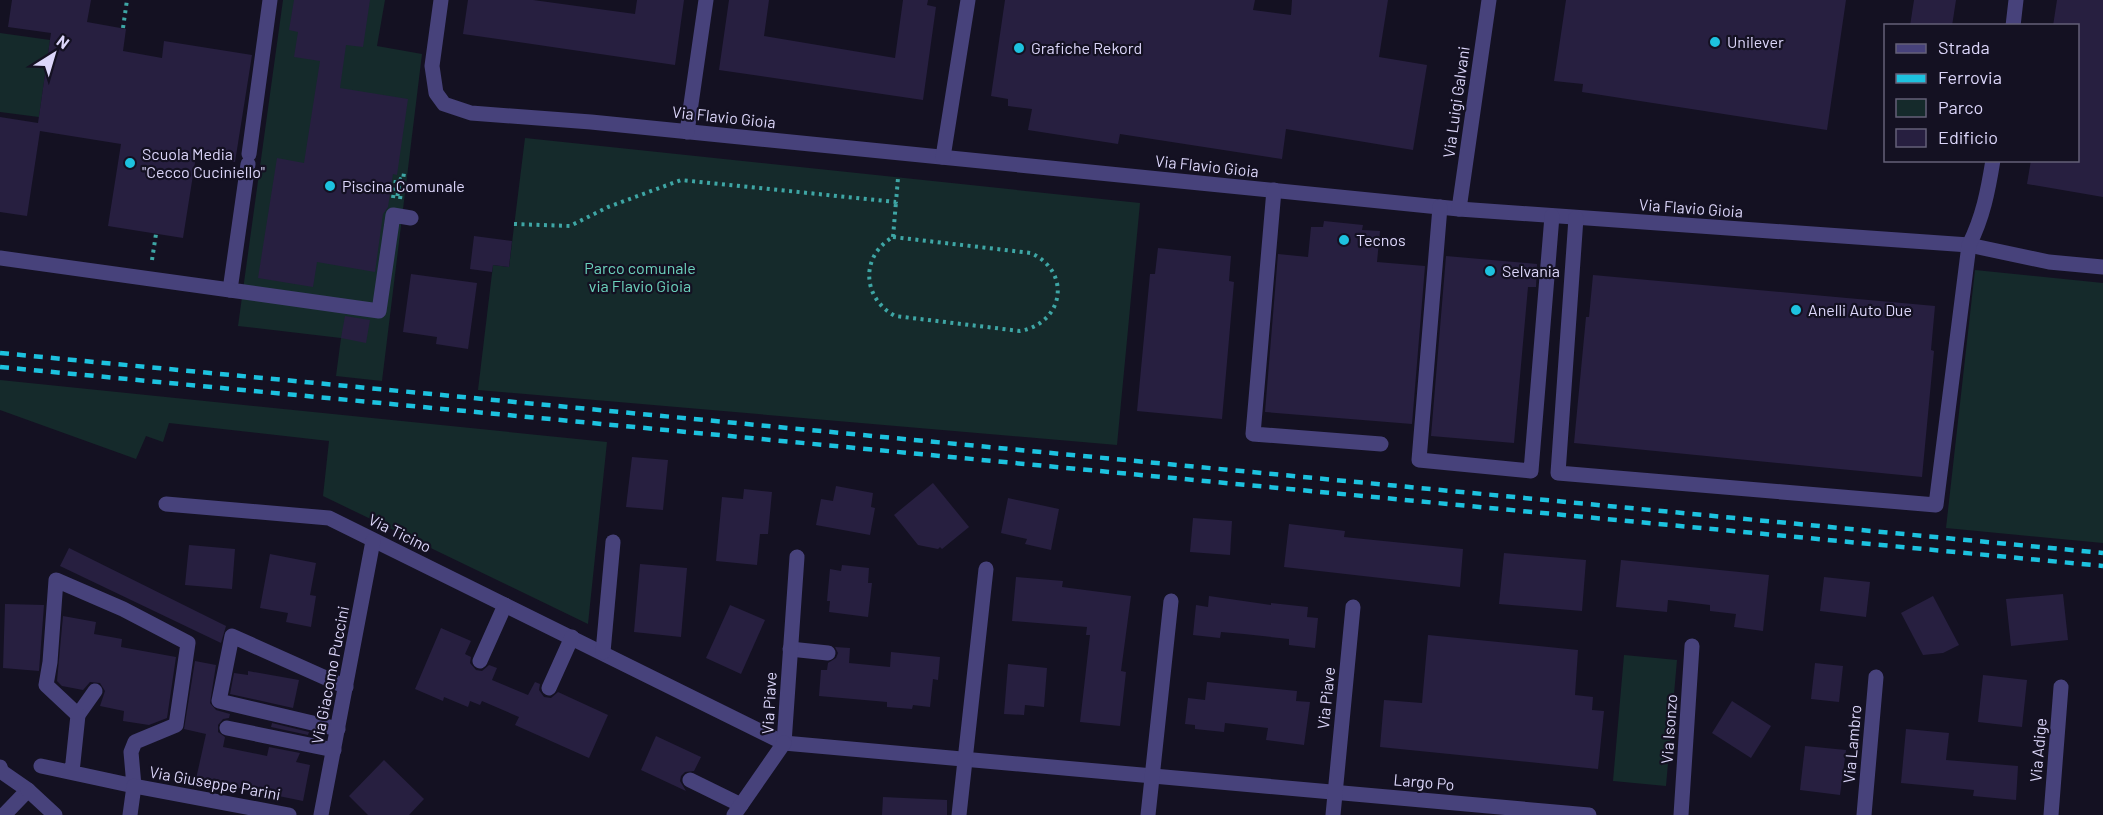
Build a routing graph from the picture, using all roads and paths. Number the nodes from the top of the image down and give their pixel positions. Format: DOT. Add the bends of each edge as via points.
graph roads {
  1 [pos="127,0"];
  2 [pos="270,0"];
  3 [pos="441,0"];
  4 [pos="706,0"];
  5 [pos="968,0"];
  6 [pos="1489,0"];
  7 [pos="2016,0"];
  8 [pos="2013,24"];
  9 [pos="123,28"];
  10 [pos="687,132"];
  11 [pos="943,157"];
  12 [pos="1993,162"];
  13 [pos="404,173"];
  14 [pos="898,178"];
  15 [pos="1274,190"];
  16 [pos="392,200"];
  17 [pos="896,202"];
  18 [pos="1440,207"];
  19 [pos="1459,209"];
  20 [pos="402,212"];
  21 [pos="1552,216"];
  22 [pos="1576,218"];
  23 [pos="514,224"];
  24 [pos="156,234"];
  25 [pos="893,237"];
  26 [pos="1969,245"];
  27 [pos="0,258"];
  28 [pos="2103,267"];
  29 [pos="149,279"];
  30 [pos="230,290"];
  31 [pos="1381,444"];
  32 [pos="166,504"];
  33 [pos="373,541"];
  34 [pos="613,542"];
  35 [pos="797,557"];
  36 [pos="986,569"];
  37 [pos="1171,601"];
  38 [pos="505,605"];
  39 [pos="1353,607"];
  40 [pos="572,637"];
  41 [pos="1692,646"];
  42 [pos="790,649"];
  43 [pos="603,652"];
  44 [pos="828,653"];
  45 [pos="480,661"];
  46 [pos="1876,677"];
  47 [pos="346,687"];
  48 [pos="2061,687"];
  49 [pos="549,688"];
  50 [pos="95,692"];
  51 [pos="78,715"];
  52 [pos="227,728"];
  53 [pos="338,729"];
  54 [pos="784,743"];
  55 [pos="334,750"];
  56 [pos="964,759"];
  57 [pos="41,766"];
  58 [pos="0,767"];
  59 [pos="72,772"];
  60 [pos="1153,776"];
  61 [pos="690,780"];
  62 [pos="134,786"];
  63 [pos="28,790"];
  64 [pos="1335,792"];
  65 [pos="737,810"];
  66 [pos="1508,811"];
  67 [pos="3,815"];
  68 [pos="55,815"];
  69 [pos="130,815"];
  70 [pos="289,815"];
  71 [pos="321,815"];
  72 [pos="959,815"];
  73 [pos="1148,815"];
  74 [pos="1333,815"];
  75 [pos="1589,815"];
  76 [pos="1681,815"];
  77 [pos="1864,815"];
  78 [pos="2051,815"];
  1 -- 9 [label="path"];
  2 -- 30 [label="street"];
  3 -- 10 [label="street, Via Flavio Gioia" via="432,66 436,93 444,104 471,113"];
  4 -- 10 [label="street"];
  5 -- 11 [label="street"];
  6 -- 19 [label="street, Via Luigi Galvani"];
  7 -- 8 [label="street"];
  10 -- 11 [label="street, Via Flavio Gioia"];
  11 -- 15 [label="street, Via Flavio Gioia"];
  12 -- 26 [label="street" via="1980,224"];
  13 -- 20 [label="path"];
  14 -- 17 [label="path"];
  15 -- 18 [label="street, Via Flavio Gioia"];
  15 -- 31 [label="street" via="1253,434"];
  16 -- 20 [label="path" via="396,179 400,179"];
  17 -- 23 [label="path" via="681,180 608,207 570,226"];
  17 -- 25 [label="path"];
  18 -- 19 [label="street, Via Flavio Gioia"];
  18 -- 21 [label="street" via="1419,460 1531,471"];
  19 -- 21 [label="street, Via Flavio Gioia"];
  20 -- 30 [label="street" via="393,215 380,311"];
  21 -- 22 [label="street, Via Flavio Gioia"];
  22 -- 26 [label="street, Via Flavio Gioia"];
  22 -- 26 [label="street" via="1558,473 1936,505"];
  24 -- 29 [label="path"];
  25 -- 25 [label="path" via="1031,253 1052,270 1058,287 1055,305 1045,320 1020,330 894,316 876,300 868,277 875,254"];
  26 -- 28 [label="street, Via Flavio Gioia" via="2049,262"];
  27 -- 29 [label="street"];
  29 -- 30 [label="street"];
  32 -- 33 [label="street, Via Ticino" via="329,518"];
  33 -- 38 [label="street, Via Ticino"];
  33 -- 47 [label="street, Via Giacomo Puccini"];
  34 -- 43 [label="street"];
  35 -- 42 [label="street, Via Piave"];
  36 -- 56 [label="street"];
  37 -- 60 [label="street"];
  38 -- 40 [label="street, Via Ticino"];
  38 -- 45 [label="street"];
  39 -- 64 [label="street, Via Piave"];
  40 -- 43 [label="street, Via Ticino"];
  40 -- 49 [label="street"];
  41 -- 76 [label="street, Via Isonzo"];
  42 -- 44 [label="street"];
  42 -- 54 [label="street, Via Piave"];
  43 -- 54 [label="street, Via Ticino"];
  46 -- 77 [label="street, Via Lambro"];
  47 -- 53 [label="street, Via Giacomo Puccini"];
  47 -- 53 [label="street" via="232,636 219,701"];
  48 -- 78 [label="street, Via Adige"];
  50 -- 51 [label="street"];
  51 -- 59 [label="street"];
  51 -- 62 [label="street" via="46,685 56,580 189,643 176,725 135,742 131,752"];
  52 -- 55 [label="street"];
  53 -- 55 [label="street, Via Giacomo Puccini"];
  54 -- 56 [label="street, Via Piave"];
  54 -- 65 [label="street"];
  55 -- 71 [label="street, Via Giacomo Puccini"];
  56 -- 60 [label="street, Via Piave"];
  56 -- 72 [label="street"];
  57 -- 59 [label="street, Via Giuseppe Parini"];
  58 -- 63 [label="street"];
  59 -- 62 [label="street, Via Giuseppe Parini"];
  60 -- 64 [label="street, Via Piave"];
  60 -- 73 [label="street"];
  61 -- 65 [label="street"];
  62 -- 69 [label="street, Via Giuseppe Parini"];
  62 -- 70 [label="street, Via Giuseppe Parini"];
  63 -- 67 [label="street"];
  63 -- 68 [label="street"];
  64 -- 66 [label="street, Largo Po"];
  64 -- 74 [label="street, Via Piave"];
  66 -- 75 [label="street, Largo Po"];
}
